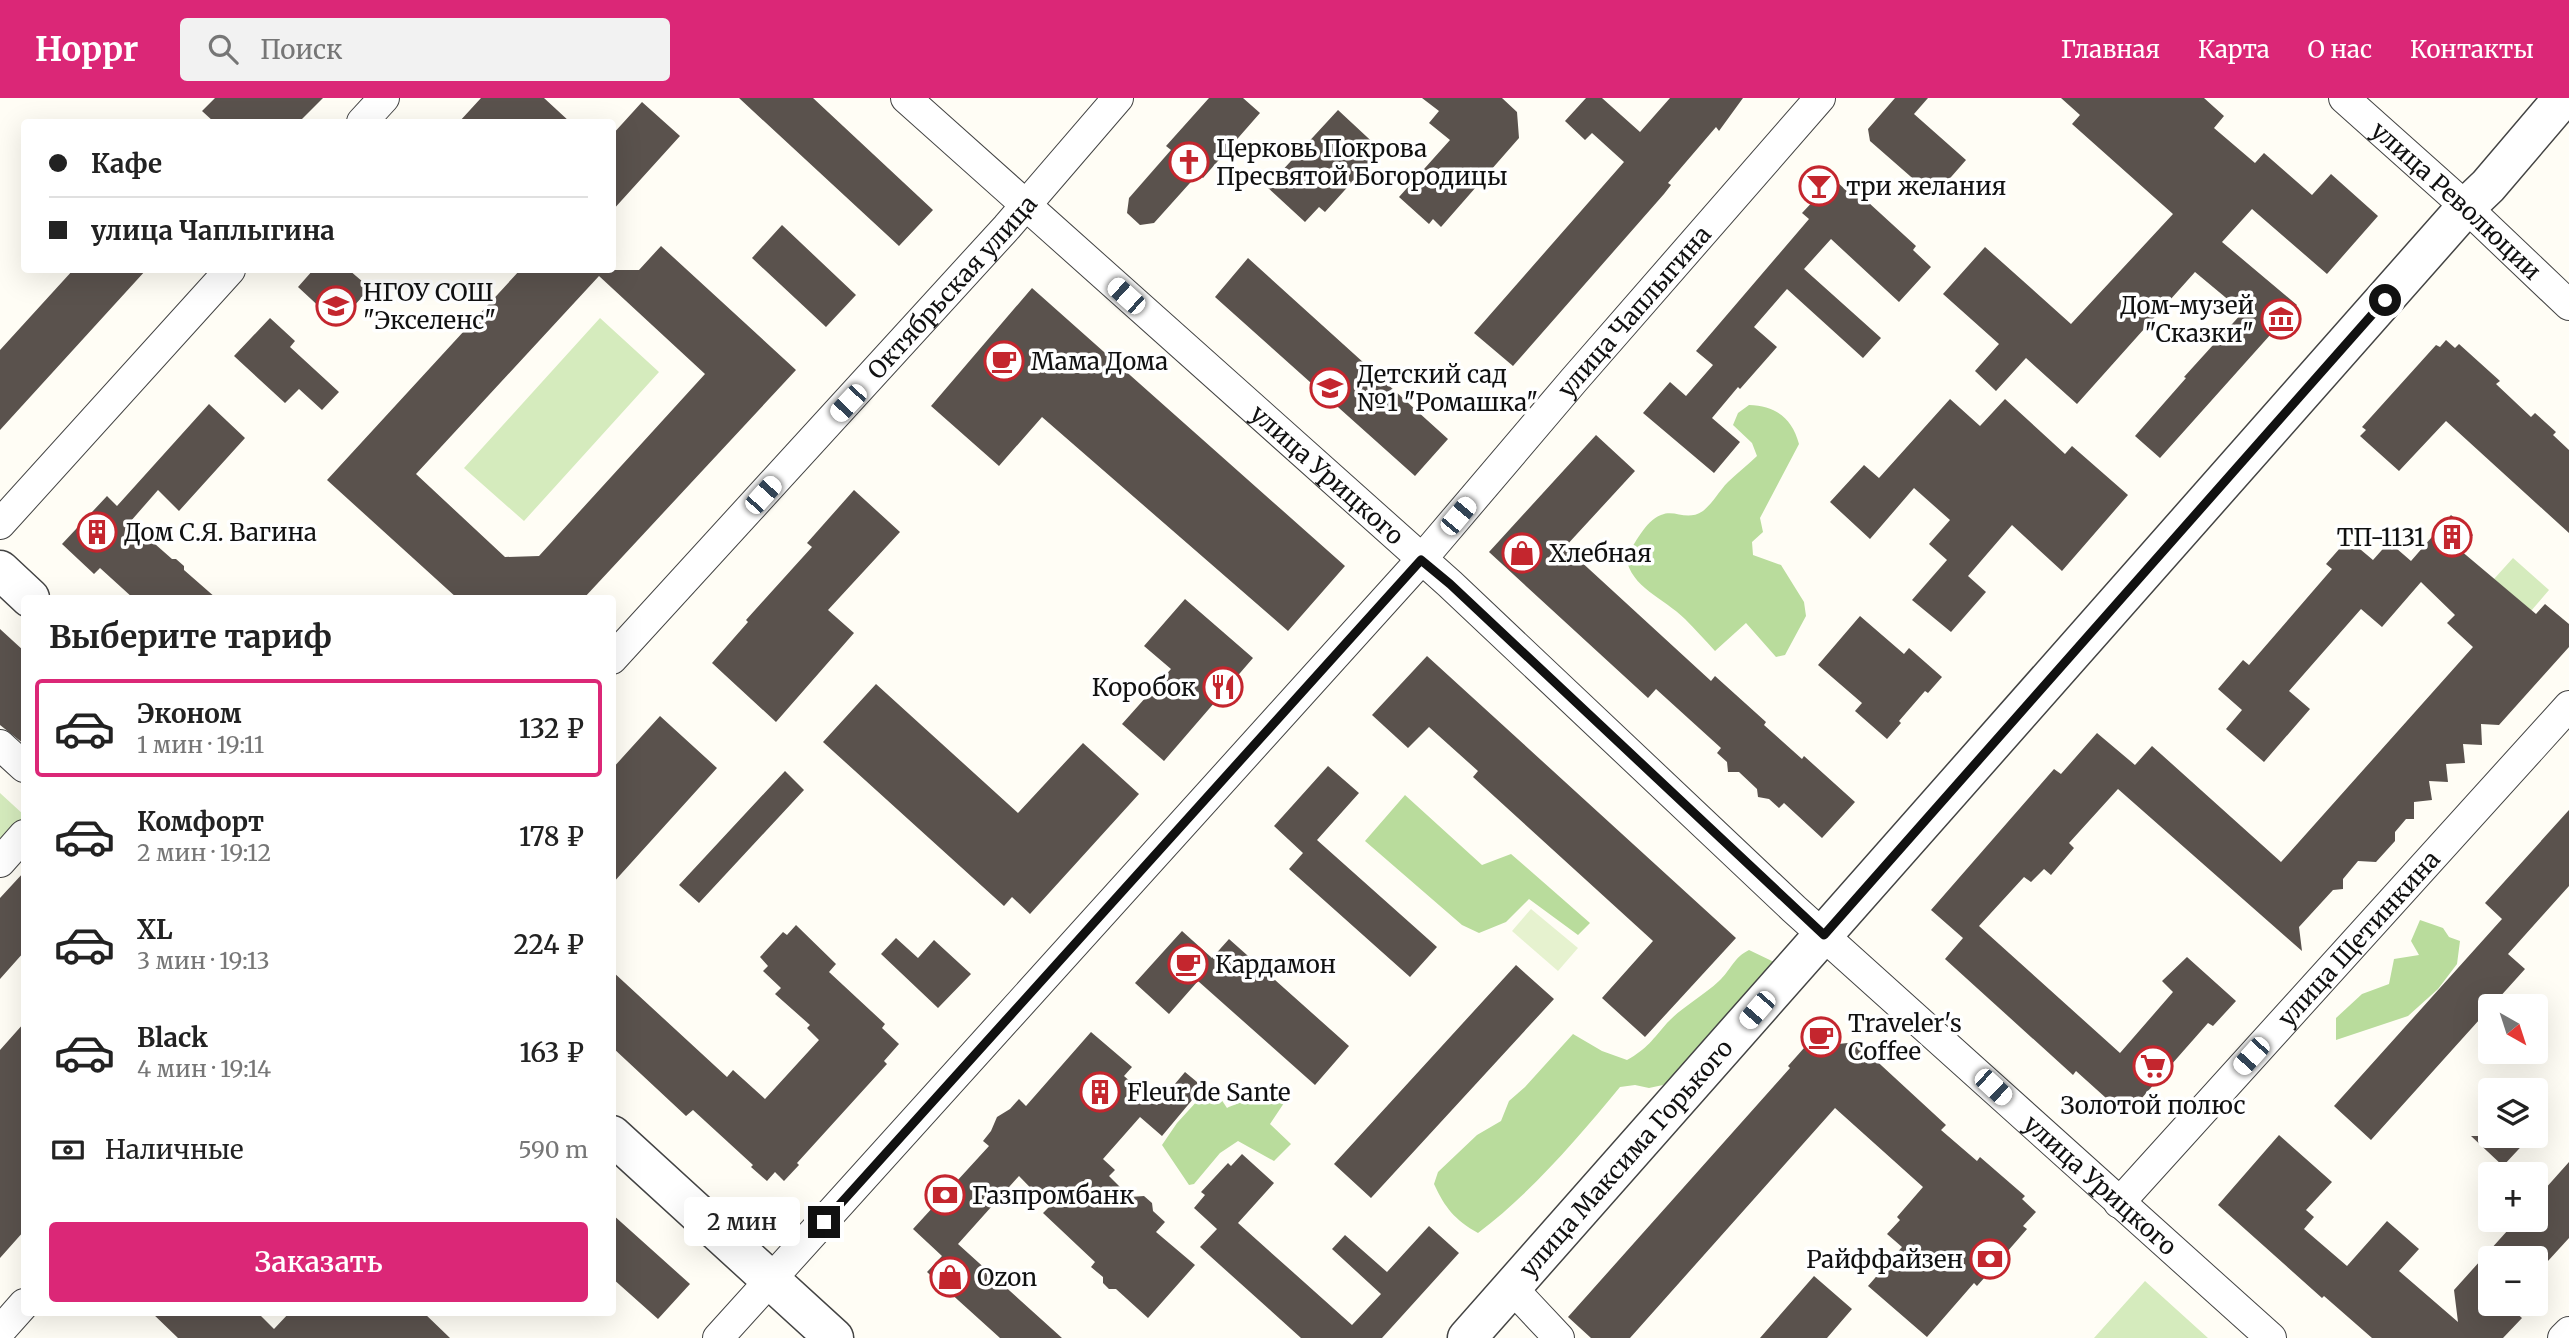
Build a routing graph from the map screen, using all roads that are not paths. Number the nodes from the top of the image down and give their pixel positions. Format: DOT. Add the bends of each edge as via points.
graph roads {
  1 [pos="384,98"];
  2 [pos="906,98"];
  3 [pos="1118,98"];
  4 [pos="1819,98"];
  5 [pos="2344,98"];
  6 [pos="2563,98"];
  7 [pos="365,119"];
  8 [pos="1026,206"];
  9 [pos="2466,207"];
  10 [pos="227,273"];
  11 [pos="2569,305"];
  12 [pos="0,524"];
  13 [pos="1421,560"];
  14 [pos="0,570"];
  15 [pos="27,595"];
  16 [pos="616,655"];
  17 [pos="2569,706"];
  18 [pos="1,747"];
  19 [pos="21,764"];
  20 [pos="21,838"];
  21 [pos="0,862"];
  22 [pos="1824,935"];
  23 [pos="616,1139"];
  24 [pos="2119,1203"];
  25 [pos="771,1279"];
  26 [pos="1512,1288"];
  27 [pos="21,1307"];
  28 [pos="0,1331"];
  29 [pos="2569,1332"];
  30 [pos="718,1338"];
  31 [pos="834,1338"];
  32 [pos="1467,1338"];
  33 [pos="1559,1338"];
  34 [pos="2270,1338"];
  35 [pos="2563,1338"];
  1 -- 7 [label="street"];
  2 -- 8 [label="street, улица Урицкого"];
  3 -- 8 [label="street, Октябрьская улица"];
  4 -- 13 [label="street, улица Чаплыгина"];
  5 -- 9 [label="street, улица Революции"];
  6 -- 9 [label="street, улица Максима Горького"];
  8 -- 13 [label="street, улица Урицкого"];
  8 -- 16 [label="street, Октябрьская улица"];
  9 -- 11 [label="street, улица Революции"];
  9 -- 22 [label="street, улица Максима Горького"];
  10 -- 12 [label="street"];
  13 -- 22 [label="street, улица Урицкого"];
  13 -- 25 [label="street, улица Чаплыгина"];
  14 -- 15 [label="street"];
  17 -- 24 [label="street, улица Щетинкина"];
  18 -- 19 [label="street"];
  20 -- 21 [label="street"];
  22 -- 24 [label="street, улица Урицкого"];
  22 -- 26 [label="street, улица Максима Горького"];
  23 -- 25 [label="street"];
  24 -- 34 [label="street, улица Урицкого"];
  25 -- 30 [label="street, улица Чаплыгина"];
  25 -- 31 [label="street"];
  26 -- 32 [label="street, улица Максима Горького"];
  26 -- 33 [label="street"];
  27 -- 28 [label="street"];
  29 -- 35 [label="street"];
}
